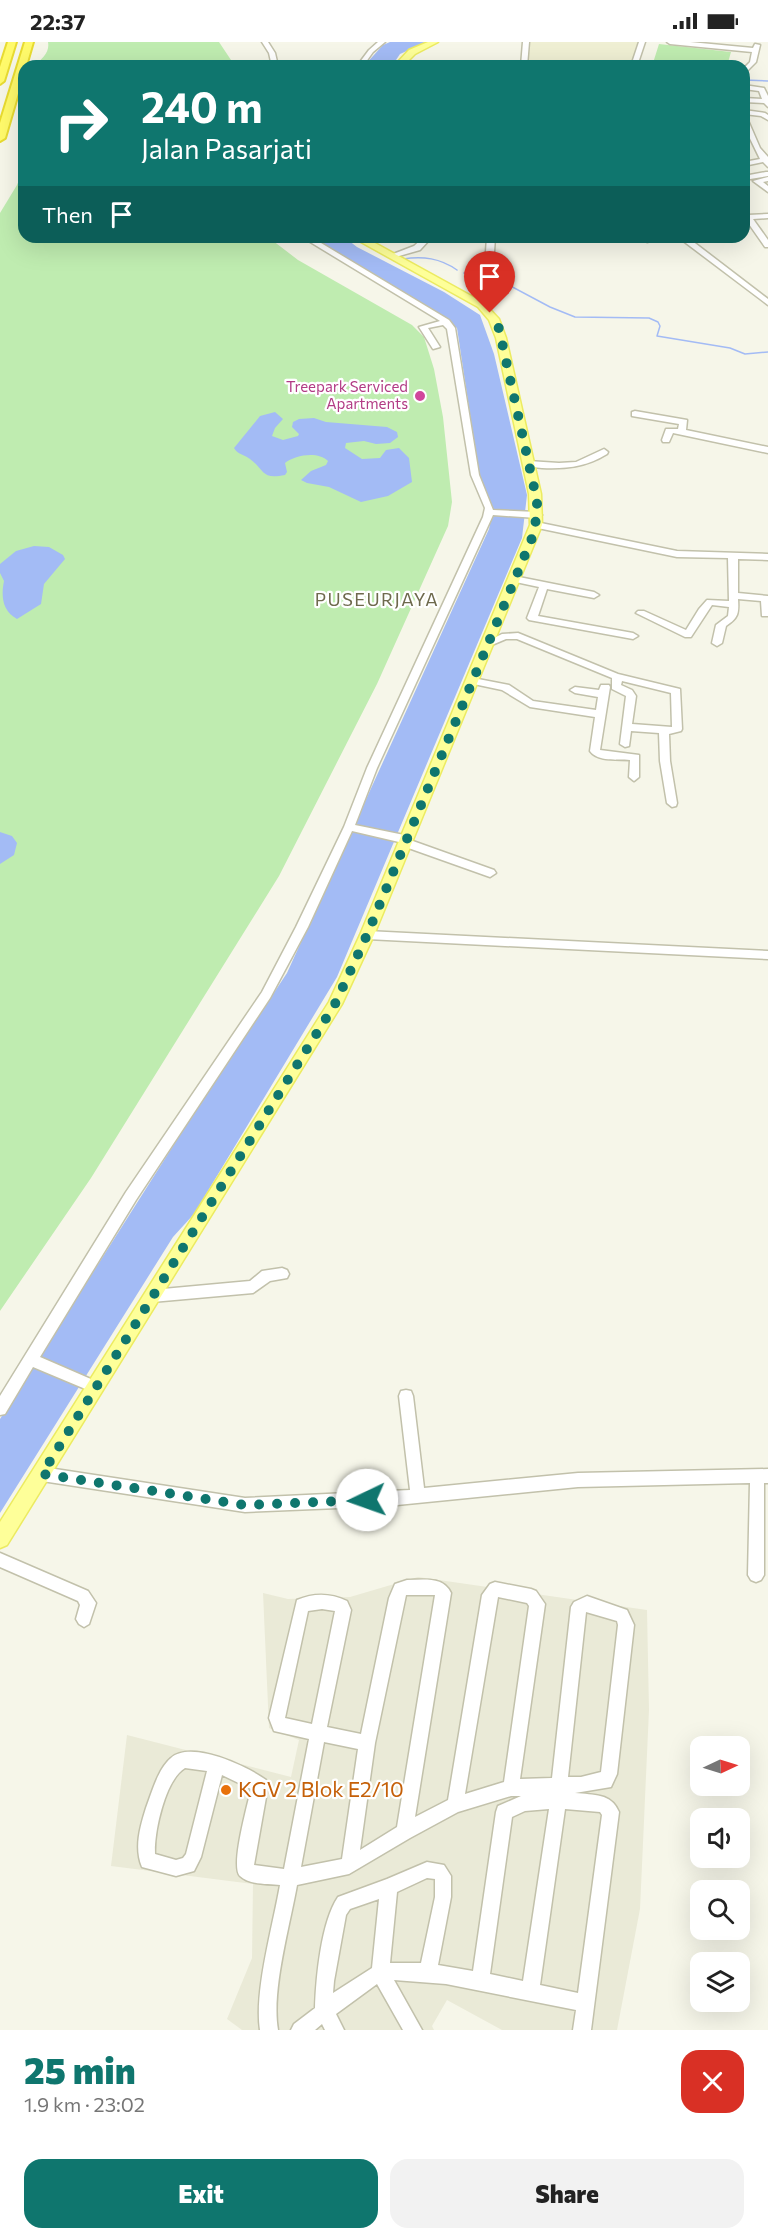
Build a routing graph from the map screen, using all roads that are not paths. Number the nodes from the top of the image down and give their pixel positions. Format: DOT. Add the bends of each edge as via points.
graph roads {
  1 [pos="4,42"];
  2 [pos="12,42"];
  3 [pos="22,42"];
  4 [pos="29,42"];
  5 [pos="265,42"];
  6 [pos="271,42"];
  7 [pos="382,42"];
  8 [pos="434,42"];
  9 [pos="526,42"];
  10 [pos="642,42"];
  11 [pos="670,42"];
  12 [pos="758,47"];
  13 [pos="0,60"];
  14 [pos="24,60"];
  15 [pos="274,60"];
  16 [pos="279,60"];
  17 [pos="364,60"];
  18 [pos="405,60"];
  19 [pos="524,60"];
  20 [pos="636,60"];
  21 [pos="750,65"];
  22 [pos="18,78"];
  23 [pos="0,81"];
  24 [pos="750,88"];
  25 [pos="750,101"];
  26 [pos="767,102"];
  27 [pos="750,113"];
  28 [pos="0,115"];
  29 [pos="768,118"];
  30 [pos="750,130"];
  31 [pos="0,138"];
  32 [pos="766,161"];
  33 [pos="750,163"];
  34 [pos="768,174"];
  35 [pos="750,177"];
  36 [pos="768,179"];
  37 [pos="768,190"];
  38 [pos="750,216"];
  39 [pos="768,216"];
  40 [pos="750,219"];
  41 [pos="750,229"];
  42 [pos="756,229"];
  43 [pos="316,243"];
  44 [pos="368,243"];
  45 [pos="422,243"];
  46 [pos="491,243"];
  47 [pos="690,243"];
  48 [pos="768,245"];
  49 [pos="392,256"];
  50 [pos="489,267"];
  51 [pos="754,278"];
  52 [pos="739,279"];
  53 [pos="768,291"];
  54 [pos="755,292"];
  55 [pos="768,303"];
  56 [pos="446,322"];
  57 [pos="436,347"];
  58 [pos="636,414"];
  59 [pos="681,432"];
  60 [pos="666,440"];
  61 [pos="768,450"];
  62 [pos="604,452"];
  63 [pos="528,464"];
  64 [pos="494,512"];
  65 [pos="534,518"];
  66 [pos="768,556"];
  67 [pos="733,557"];
  68 [pos="514,579"];
  69 [pos="544,585"];
  70 [pos="594,595"];
  71 [pos="734,600"];
  72 [pos="763,613"];
  73 [pos="641,614"];
  74 [pos="633,636"];
  75 [pos="717,643"];
  76 [pos="487,644"];
  77 [pos="617,676"];
  78 [pos="473,681"];
  79 [pos="575,690"];
  80 [pos="600,714"];
  81 [pos="626,727"];
  82 [pos="664,730"];
  83 [pos="625,744"];
  84 [pos="634,777"];
  85 [pos="672,803"];
  86 [pos="354,828"];
  87 [pos="402,839"];
  88 [pos="490,873"];
  89 [pos="367,935"];
  90 [pos="768,955"];
  91 [pos="282,1274"];
  92 [pos="152,1296"];
  93 [pos="39,1362"];
  94 [pos="89,1384"];
  95 [pos="406,1396"];
  96 [pos="0,1409"];
  97 [pos="42,1474"];
  98 [pos="762,1476"];
  99 [pos="418,1496"];
  100 [pos="0,1539"];
  101 [pos="0,1560"];
  102 [pos="756,1575"];
  103 [pos="84,1619"];
  104 [pos="318,1733"];
  105 [pos="367,1743"];
  106 [pos="217,1765"];
  107 [pos="511,1788"];
  108 [pos="558,1793"];
  109 [pos="455,1805"];
  110 [pos="404,1832"];
  111 [pos="349,1866"];
  112 [pos="289,1878"];
  113 [pos="389,1887"];
  114 [pos="380,1972"];
  115 [pos="428,1972"];
  116 [pos="480,1982"];
  117 [pos="530,1993"];
  118 [pos="584,2003"];
  119 [pos="324,2010"];
  120 [pos="269,2030"];
  121 [pos="300,2030"];
  122 [pos="335,2030"];
  123 [pos="413,2030"];
  124 [pos="582,2030"];
  1 -- 13 [label="highway"];
  2 -- 23 [label="highway"];
  3 -- 28 [label="highway"];
  4 -- 14 [label="highway"];
  5 -- 15 [label="street"];
  6 -- 16 [label="street"];
  7 -- 17 [label="street"];
  8 -- 18 [label="main road"];
  9 -- 19 [label="street"];
  10 -- 20 [label="street"];
  11 -- 12 [label="street"];
  12 -- 21 [label="street"];
  22 -- 31 [label="highway"];
  24 -- 26 [label="street" via="762,89"];
  25 -- 26 [label="street"];
  27 -- 29 [label="street"];
  30 -- 32 [label="street"];
  32 -- 33 [label="street"];
  34 -- 35 [label="street"];
  36 -- 37 [label="street" via="757,181"];
  38 -- 39 [label="street"];
  40 -- 42 [label="street"];
  41 -- 42 [label="street"];
  42 -- 48 [label="street"];
  43 -- 56 [label="street"];
  44 -- 49 [label="main road"];
  45 -- 49 [label="street"];
  46 -- 50 [label="street"];
  47 -- 52 [label="street"];
  49 -- 63 [label="main road" via="475,301 494,319"];
  51 -- 52 [label="street"];
  52 -- 54 [label="street"];
  53 -- 54 [label="street"];
  54 -- 55 [label="street"];
  56 -- 57 [label="street" via="423,327"];
  56 -- 64 [label="street" via="454,335 475,475"];
  58 -- 59 [label="street" via="684,422"];
  59 -- 60 [label="street" via="670,430"];
  59 -- 61 [label="street"];
  62 -- 63 [label="street" via="578,465"];
  63 -- 65 [label="main road" via="537,501"];
  64 -- 65 [label="street"];
  64 -- 86 [label="street" via="372,768"];
  65 -- 67 [label="street" via="670,553"];
  65 -- 68 [label="main road"];
  66 -- 67 [label="street"];
  67 -- 71 [label="street"];
  68 -- 69 [label="street"];
  68 -- 76 [label="main road"];
  69 -- 70 [label="street"];
  69 -- 74 [label="street" via="532,618"];
  71 -- 72 [label="street" via="766,598"];
  71 -- 73 [label="street" via="710,602 688,635"];
  71 -- 75 [label="street" via="733,616 721,625"];
  76 -- 77 [label="street" via="505,636 518,636"];
  76 -- 78 [label="main road"];
  77 -- 81 [label="street" via="616,687 631,696"];
  77 -- 82 [label="street" via="676,691 677,729"];
  78 -- 80 [label="street" via="505,687 530,704"];
  78 -- 87 [label="main road"];
  79 -- 80 [label="street" via="604,690"];
  80 -- 84 [label="street" via="595,751 635,757"];
  81 -- 82 [label="street"];
  81 -- 83 [label="street"];
  82 -- 85 [label="street"];
  86 -- 87 [label="street"];
  86 -- 93 [label="street" via="266,995 131,1196"];
  87 -- 88 [label="street"];
  87 -- 89 [label="main road"];
  89 -- 90 [label="street"];
  89 -- 92 [label="main road" via="321,1028"];
  91 -- 92 [label="street" via="267,1275 253,1287"];
  92 -- 94 [label="main road"];
  93 -- 94 [label="street"];
  93 -- 96 [label="street"];
  94 -- 97 [label="main road"];
  95 -- 99 [label="street"];
  97 -- 99 [label="street" via="245,1505"];
  97 -- 100 [label="main road"];
  98 -- 99 [label="street" via="578,1480"];
  98 -- 102 [label="street"];
  101 -- 103 [label="street" via="83,1596 88,1603"];
  104 -- 104 [label="street" via="280,1725 277,1718 302,1605 337,1603 343,1610"];
  104 -- 105 [label="street"];
  104 -- 112 [label="street"];
  105 -- 110 [label="street" via="400,1589 439,1588 443,1593"];
  105 -- 111 [label="street"];
  106 -- 106 [label="street" via="186,1760 167,1773 144,1850 148,1861 176,1868 188,1865"];
  106 -- 112 [label="street" via="255,1780 260,1786 246,1869"];
  107 -- 108 [label="street"];
  107 -- 109 [label="street"];
  107 -- 109 [label="street" via="537,1604 531,1596 495,1589 490,1596"];
  108 -- 108 [label="street" via="579,1606 587,1604 622,1615 626,1625 609,1774 604,1781"];
  108 -- 116 [label="street" via="512,1805 504,1812"];
  108 -- 117 [label="street"];
  108 -- 118 [label="street" via="604,1804 611,1812"];
  109 -- 110 [label="street"];
  110 -- 111 [label="street"];
  111 -- 112 [label="street"];
  112 -- 120 [label="street" via="270,1984"];
  113 -- 114 [label="street"];
  113 -- 115 [label="street" via="427,1870 443,1876 443,1897"];
  113 -- 119 [label="street" via="344,1903 338,1912 325,1981"];
  114 -- 115 [label="street"];
  114 -- 119 [label="street"];
  114 -- 123 [label="street"];
  115 -- 116 [label="street"];
  116 -- 117 [label="street"];
  117 -- 118 [label="street"];
  118 -- 124 [label="street"];
  119 -- 121 [label="street"];
  119 -- 122 [label="street"];
}
